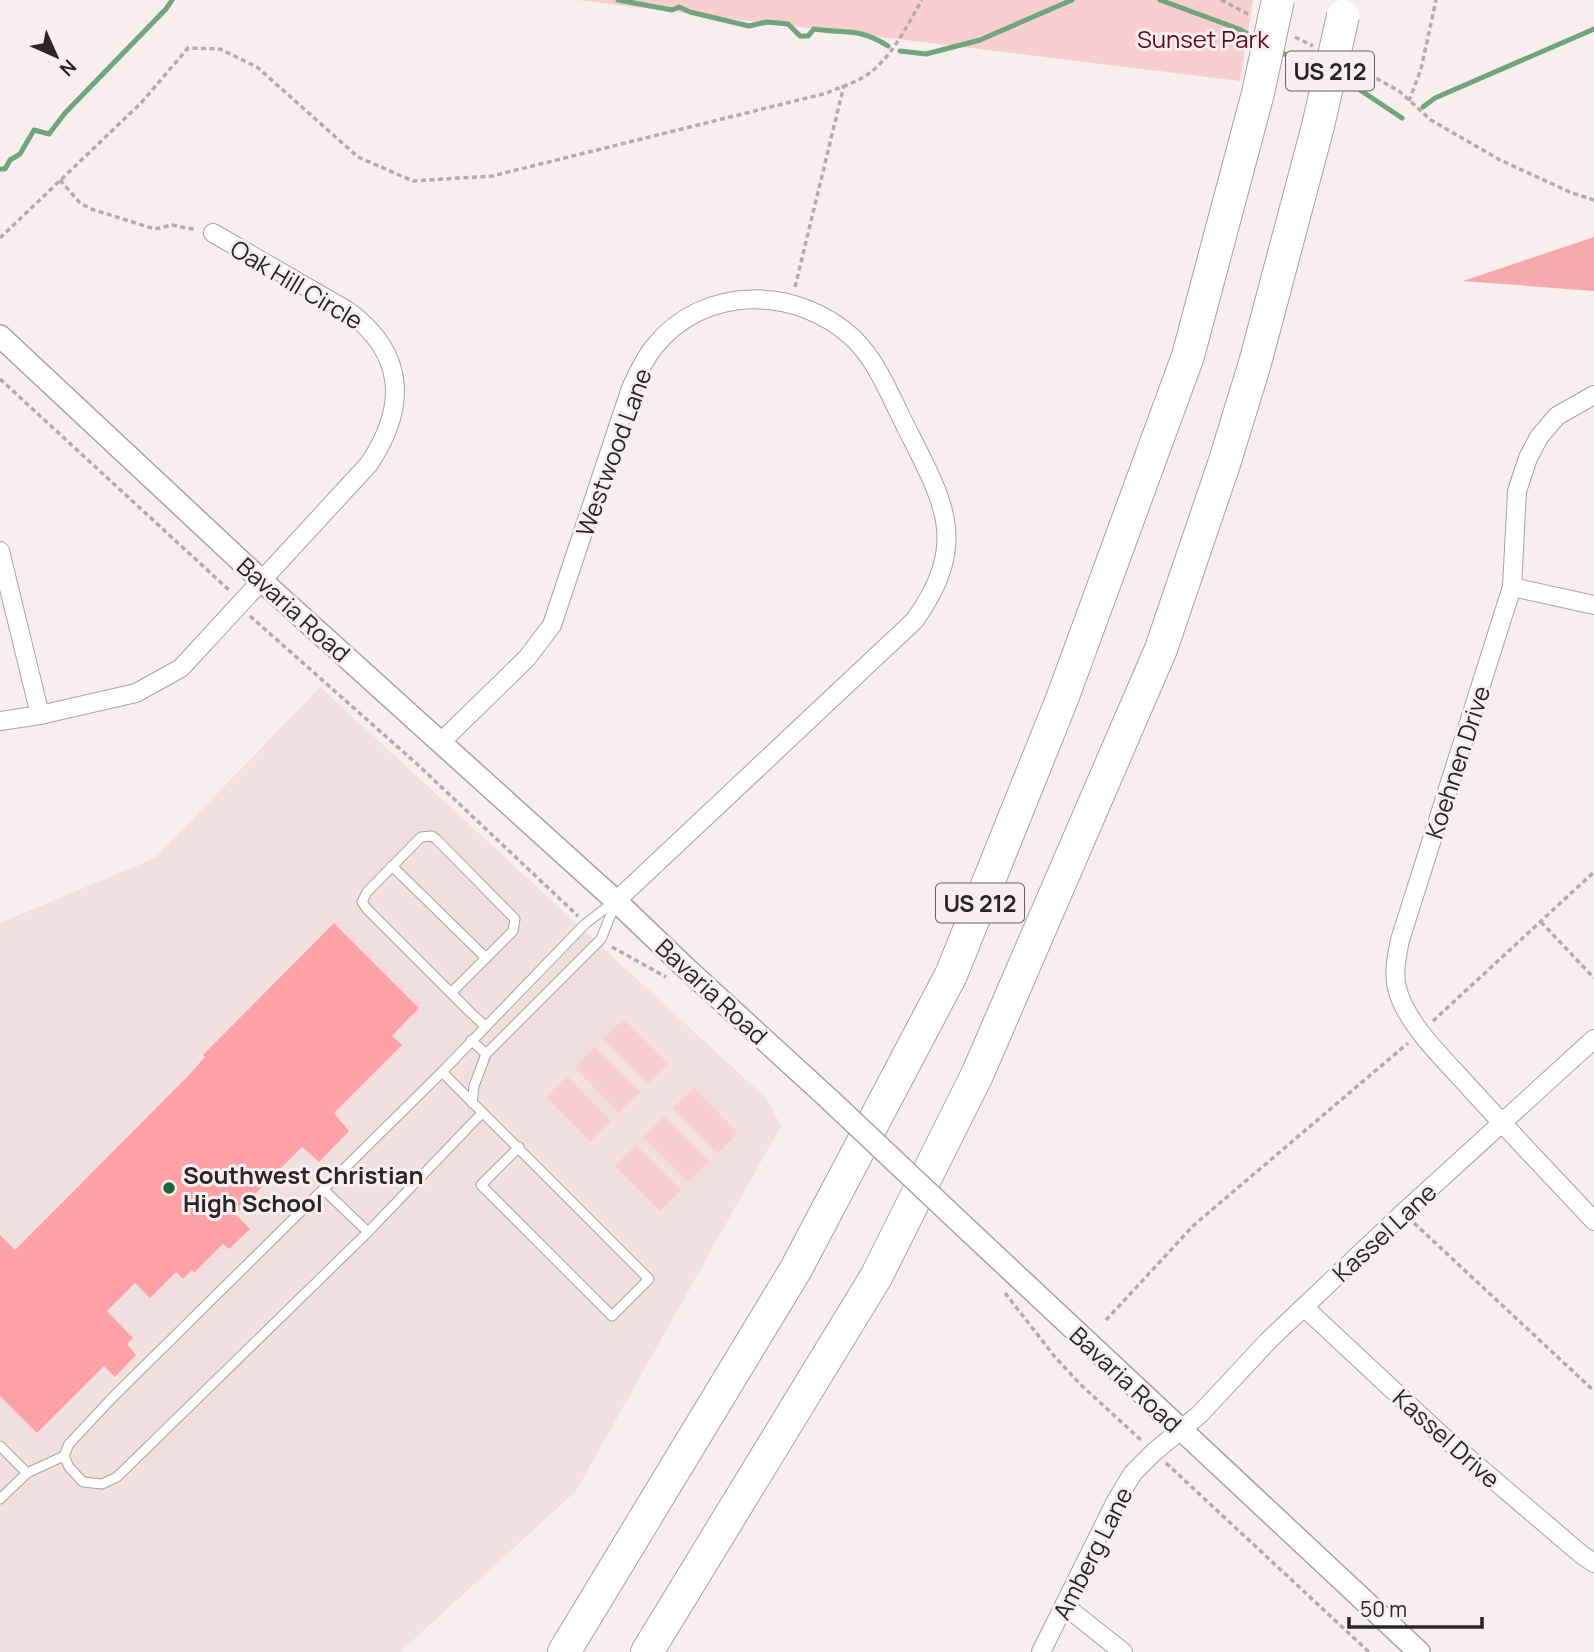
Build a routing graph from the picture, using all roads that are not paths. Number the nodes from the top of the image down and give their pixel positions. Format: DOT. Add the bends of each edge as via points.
graph roads {
  1 [pos="1278,0"];
  2 [pos="1345,8"];
  3 [pos="213,233"];
  4 [pos="0,336"];
  5 [pos="1594,395"];
  6 [pos="0,551"];
  7 [pos="262,581"];
  8 [pos="1512,587"];
  9 [pos="1594,605"];
  10 [pos="40,715"];
  11 [pos="0,721"];
  12 [pos="440,743"];
  13 [pos="392,866"];
  14 [pos="616,901"];
  15 [pos="486,958"];
  16 [pos="451,993"];
  17 [pos="485,1026"];
  18 [pos="1594,1039"];
  19 [pos="471,1040"];
  20 [pos="486,1054"];
  21 [pos="442,1072"];
  22 [pos="472,1103"];
  23 [pos="482,1113"];
  24 [pos="1503,1124"];
  25 [pos="519,1147"];
  26 [pos="324,1190"];
  27 [pos="1594,1221"];
  28 [pos="368,1232"];
  29 [pos="1304,1307"];
  30 [pos="1181,1430"];
  31 [pos="0,1446"];
  32 [pos="64,1457"];
  33 [pos="27,1474"];
  34 [pos="0,1499"];
  35 [pos="1594,1563"];
  36 [pos="1065,1606"];
  37 [pos="564,1652"];
  38 [pos="647,1652"];
  39 [pos="1041,1652"];
  40 [pos="1123,1652"];
  41 [pos="1419,1652"];
  1 -- 37 [label="highway, US 212, bridge" via="1188,356 1062,699 951,975 796,1269"];
  2 -- 38 [label="highway, US 212, bridge" via="1255,363 1161,649 977,1076 876,1277"];
  3 -- 7 [label="street, Oak Hill Circle" via="368,326 382,344 396,393 392,420 369,464"];
  4 -- 7 [label="street, Bavaria Road"];
  5 -- 8 [label="street, Koehnen Drive" via="1557,416 1528,458 1517,491"];
  6 -- 10 [label="street"];
  7 -- 10 [label="street, Oak Hill Circle" via="190,659 159,681 136,693"];
  7 -- 12 [label="street, Bavaria Road"];
  8 -- 9 [label="street"];
  8 -- 24 [label="street, Koehnen Drive" via="1396,961 1396,986 1405,1010"];
  10 -- 11 [label="street, Oak Hill Circle"];
  12 -- 14 [label="street, Bavaria Road"];
  12 -- 14 [label="street, Westwood Lane" via="527,658 552,625 631,388 655,346 671,330 718,304 766,298 831,320 854,340 873,363 939,492 947,523 947,552 930,600 915,620"];
  13 -- 15 [label="lane"];
  13 -- 15 [label="lane" via="421,837 436,839 515,919 513,931"];
  13 -- 16 [label="lane" via="362,902"];
  14 -- 17 [label="lane" via="585,924"];
  14 -- 20 [label="lane" via="601,939"];
  14 -- 30 [label="street, Bavaria Road, bridge"];
  15 -- 16 [label="lane"];
  16 -- 17 [label="lane"];
  17 -- 19 [label="lane"];
  18 -- 24 [label="street, Kassel Lane"];
  19 -- 20 [label="lane"];
  19 -- 21 [label="lane"];
  20 -- 22 [label="lane"];
  21 -- 22 [label="lane"];
  21 -- 26 [label="lane"];
  22 -- 23 [label="lane"];
  23 -- 25 [label="lane"];
  23 -- 28 [label="lane"];
  24 -- 27 [label="street, Koehnen Drive"];
  24 -- 29 [label="street, Kassel Lane"];
  25 -- 25 [label="lane" via="649,1279 612,1317 481,1185"];
  26 -- 28 [label="lane"];
  26 -- 32 [label="lane" via="113,1397 69,1444"];
  28 -- 32 [label="lane" via="117,1478 83,1482"];
  29 -- 30 [label="street, Kassel Lane"];
  29 -- 35 [label="street, Kassel Drive" via="1440,1434"];
  30 -- 36 [label="street, Amberg Lane" via="1133,1474"];
  30 -- 41 [label="street, Bavaria Road"];
  31 -- 33 [label="lane"];
  32 -- 33 [label="lane"];
  33 -- 34 [label="lane"];
  36 -- 39 [label="street, Amberg Lane"];
  36 -- 40 [label="street"];
}
